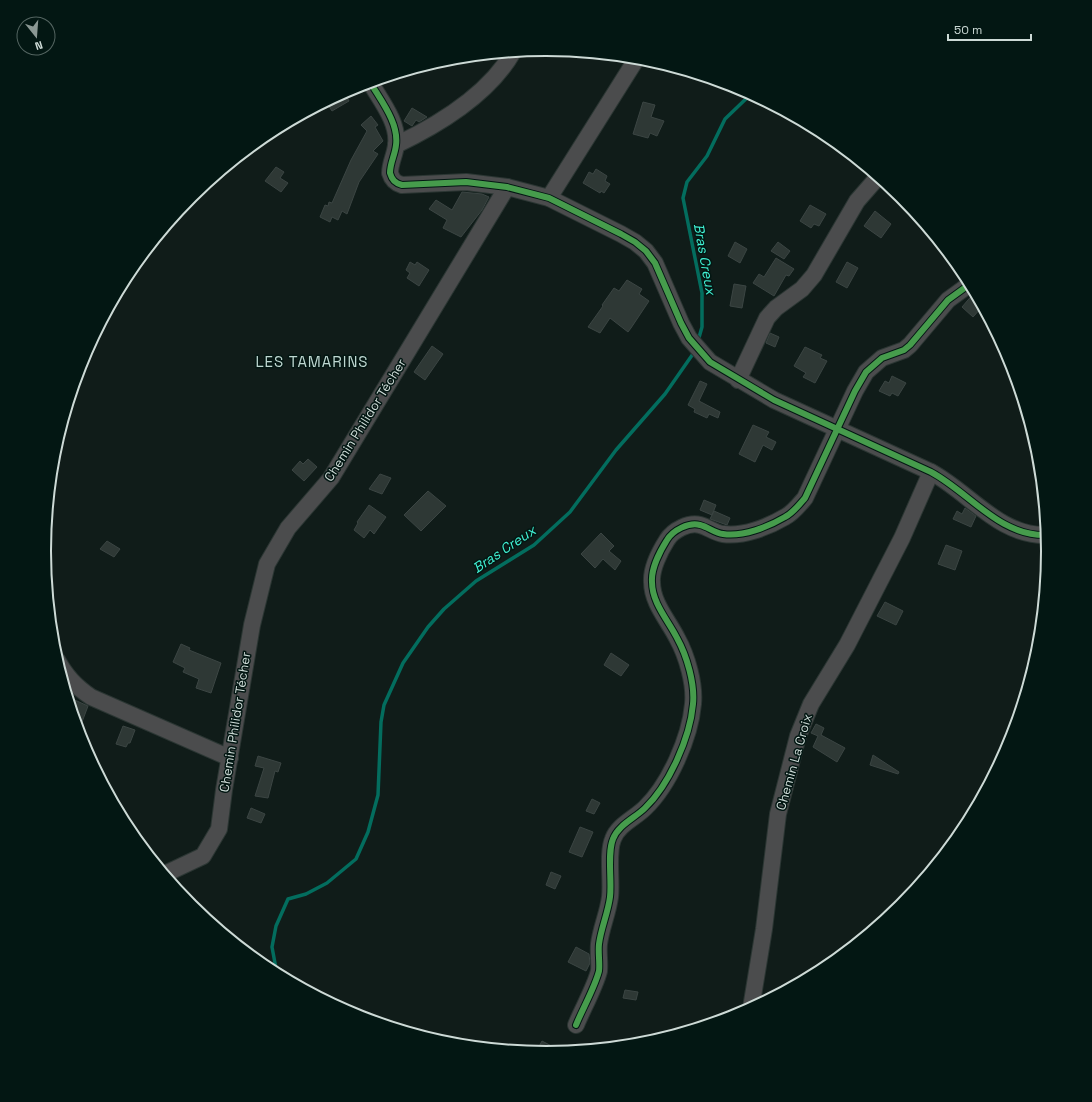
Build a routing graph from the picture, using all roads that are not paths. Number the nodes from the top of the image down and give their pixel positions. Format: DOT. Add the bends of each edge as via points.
graph roads {
  1 [pos="510,57"];
  2 [pos="633,64"];
  3 [pos="373,88"];
  4 [pos="396,145"];
  5 [pos="874,181"];
  6 [pos="507,187"];
  7 [pos="550,198"];
  8 [pos="965,288"];
  9 [pos="738,380"];
  10 [pos="838,429"];
  11 [pos="931,472"];
  12 [pos="1040,535"];
  13 [pos="68,677"];
  14 [pos="230,758"];
  15 [pos="170,872"];
  16 [pos="752,1001"];
  17 [pos="576,1025"];
  1 -- 4 [label="street" via="474,97 428,130"];
  2 -- 7 [label="street"];
  3 -- 4 [label="street" via="396,132"];
  4 -- 6 [label="street" via="390,173 397,184 466,182"];
  5 -- 9 [label="street" via="857,201 814,276 767,318"];
  6 -- 7 [label="street"];
  6 -- 14 [label="street, Chemin Philidor Técher" via="331,478 288,528 268,564 252,625"];
  7 -- 9 [label="street" via="635,242 646,251 661,275 689,338 710,362"];
  8 -- 10 [label="street" via="948,300 910,345 904,350 882,358 866,372 854,391"];
  9 -- 10 [label="street" via="774,400"];
  10 -- 11 [label="street"];
  10 -- 17 [label="street" via="804,498 786,517 754,530 736,534 721,534 699,525 681,528 667,540 652,572 654,596 678,639 686,660 694,701 692,719 670,776 658,795 613,837 610,845 610,898 599,943 598,972"];
  11 -- 12 [label="street" via="945,479 1005,526 1031,535"];
  11 -- 16 [label="street, Chemin La Croix" via="902,538 847,645 811,704 798,736 778,814"];
  13 -- 14 [label="street" via="76,687 91,697"];
  14 -- 15 [label="street, Chemin Philidor Técher" via="219,829 203,856"];
}
